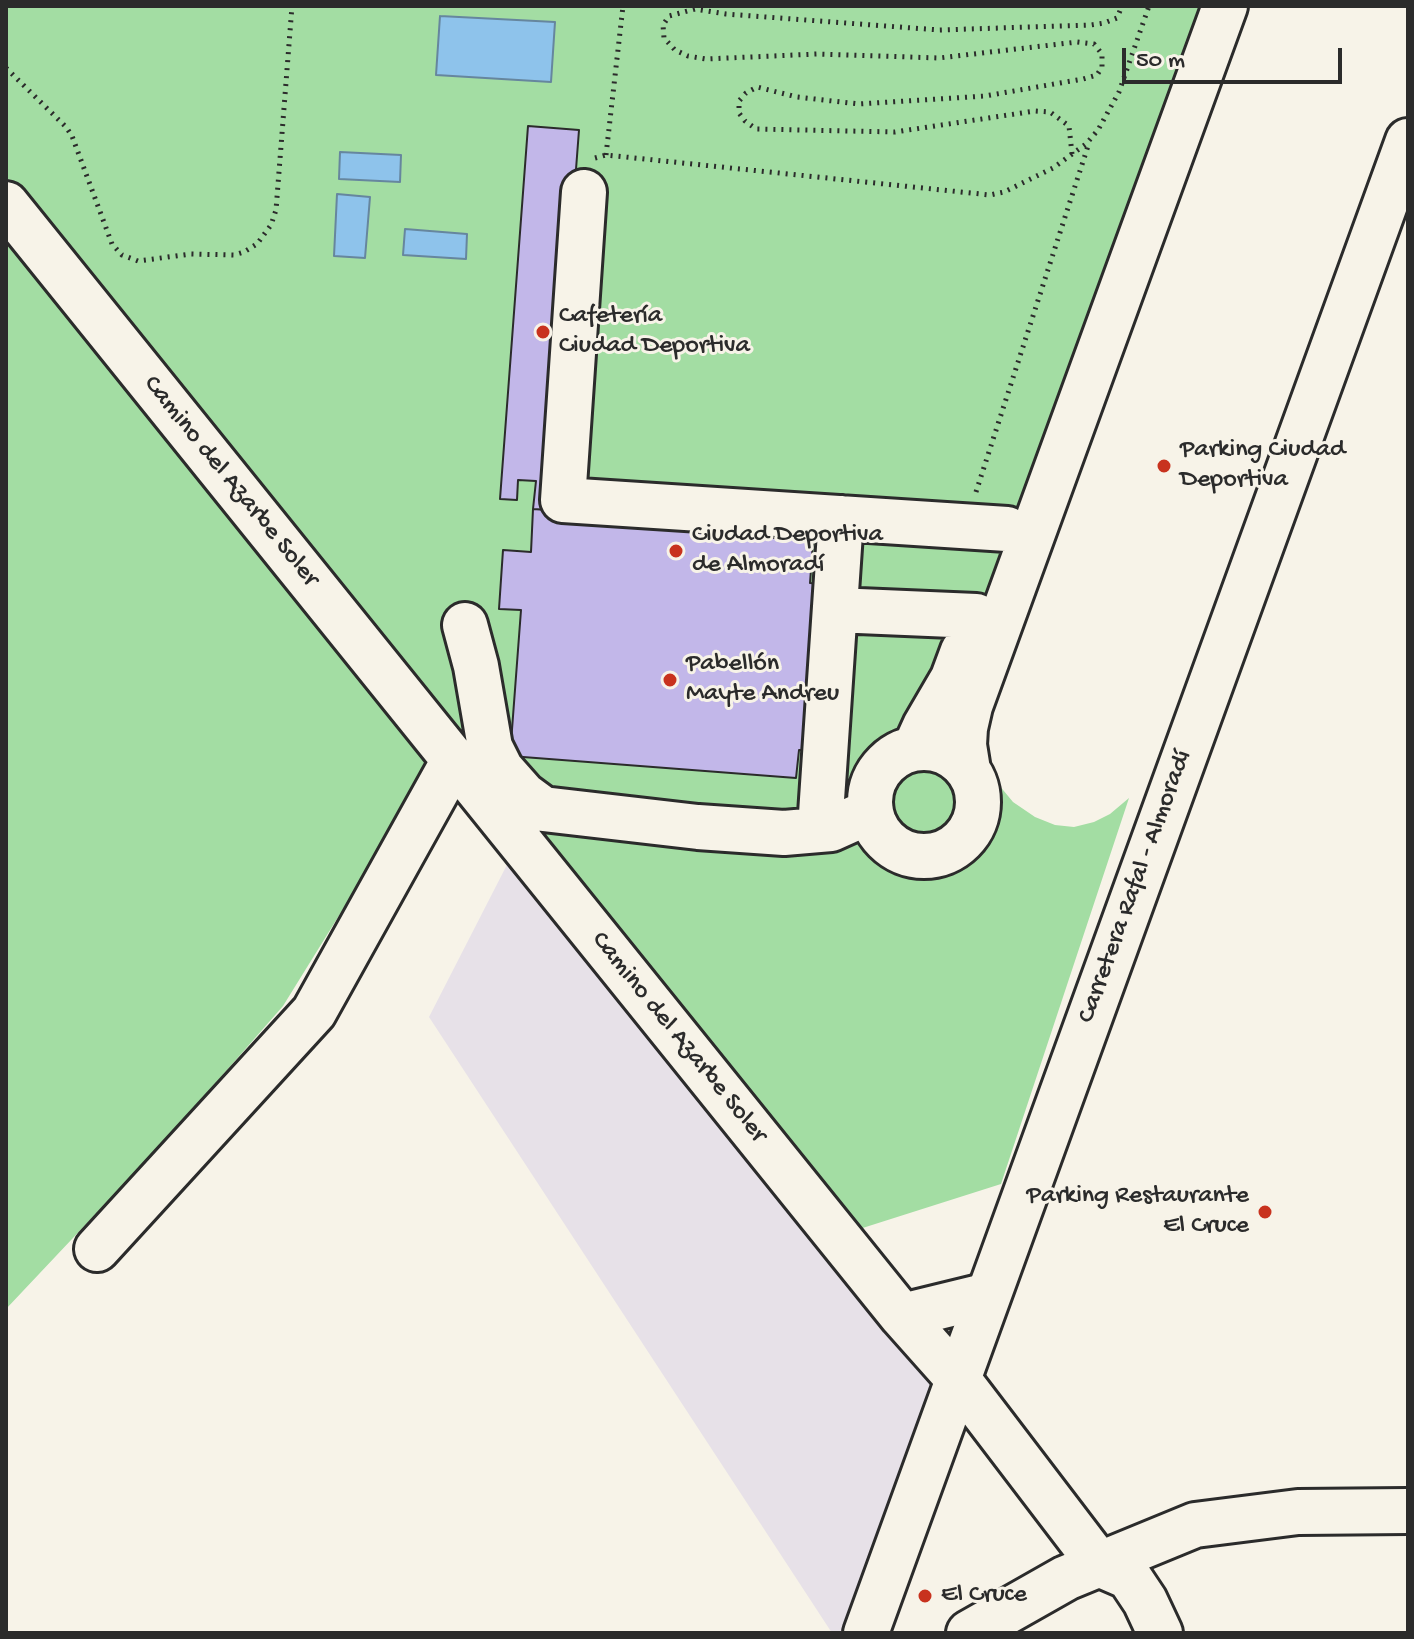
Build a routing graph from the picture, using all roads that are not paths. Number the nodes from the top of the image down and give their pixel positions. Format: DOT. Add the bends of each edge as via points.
graph roads {
  1 [pos="1197,6"];
  2 [pos="1225,6"];
  3 [pos="1408,141"];
  4 [pos="584,192"];
  5 [pos="6,204"];
  6 [pos="841,518"];
  7 [pos="1007,529"];
  8 [pos="835,610"];
  9 [pos="976,616"];
  10 [pos="465,625"];
  11 [pos="915,748"];
  12 [pos="454,760"];
  13 [pos="968,770"];
  14 [pos="871,811"];
  15 [pos="821,814"];
  16 [pos="97,1249"];
  17 [pos="988,1295"];
  18 [pos="902,1316"];
  19 [pos="958,1379"];
  20 [pos="1408,1511"];
  21 [pos="1099,1564"];
  22 [pos="866,1633"];
  23 [pos="969,1633"];
  24 [pos="1160,1633"];
  1 -- 7 [label="street"];
  2 -- 13 [label="street" via="970,706 964,745"];
  3 -- 17 [label="street, Carretera Rafal - Almoradí"];
  4 -- 6 [label="street" via="563,500"];
  5 -- 12 [label="street, Camino del Azarbe Soler"];
  6 -- 7 [label="street"];
  6 -- 8 [label="street"];
  7 -- 9 [label="street"];
  8 -- 9 [label="street"];
  8 -- 15 [label="street"];
  9 -- 11 [label="street" via="953,678"];
  10 -- 14 [label="street" via="490,747 501,769 543,809 784,833 831,829"];
  11 -- 13 [label="street" via="953,755"];
  11 -- 14 [label="street" via="883,766 873,782"];
  12 -- 16 [label="street" via="314,1012"];
  12 -- 18 [label="street, Camino del Azarbe Soler"];
  13 -- 14 [label="street" via="976,788 972,827 942,853 920,856 902,851 877,829"];
  17 -- 18 [label="street"];
  17 -- 19 [label="street, Carretera Rafal - Almoradí"];
  18 -- 19 [label="street, Camino del Azarbe Soler"];
  19 -- 21 [label="street, Camino del Azarbe Soler"];
  19 -- 22 [label="street, Carretera Rafal - Almoradí"];
  20 -- 21 [label="street" via="1298,1512 1195,1525"];
  21 -- 23 [label="street"];
  21 -- 24 [label="street" via="1129,1577"];
}
